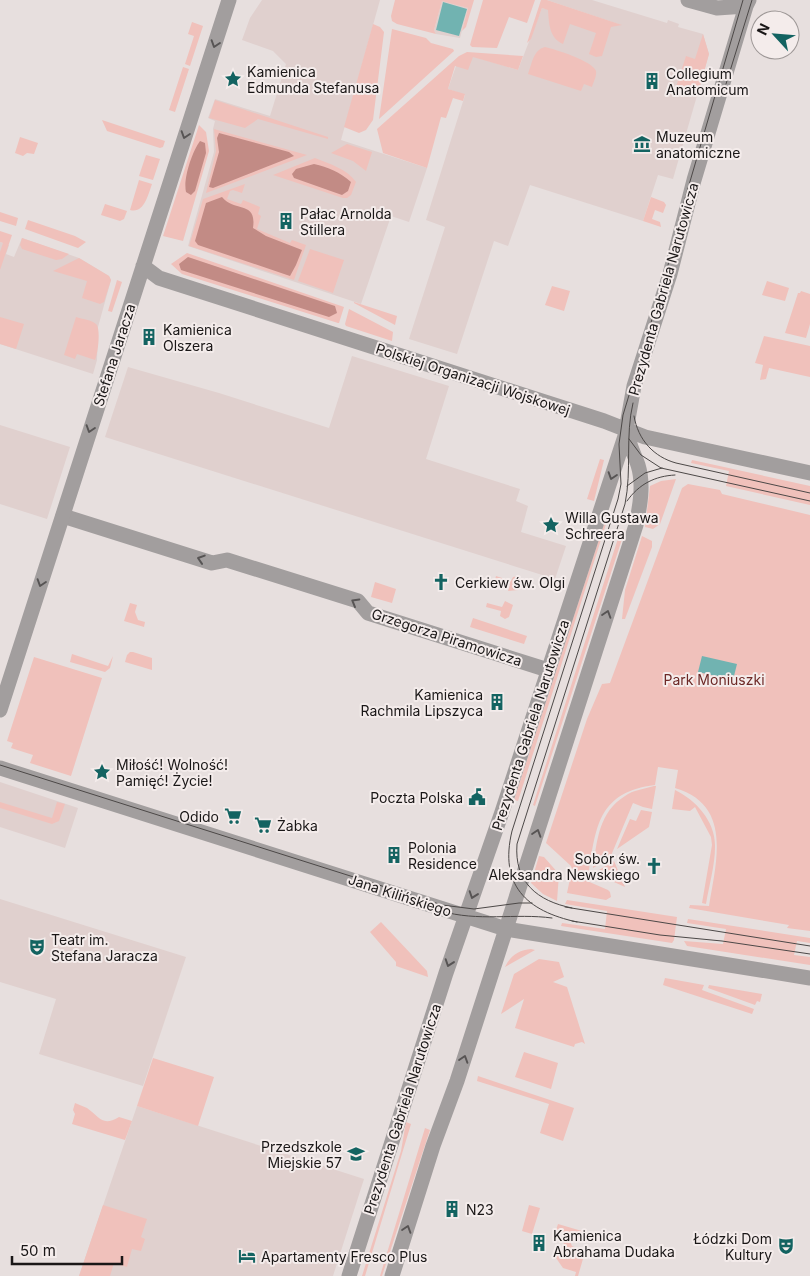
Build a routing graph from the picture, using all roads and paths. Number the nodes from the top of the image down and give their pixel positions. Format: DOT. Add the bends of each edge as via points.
graph roads {
  1 [pos="229,0"];
  2 [pos="688,0"];
  3 [pos="744,1"];
  4 [pos="143,266"];
  5 [pos="626,430"];
  6 [pos="810,473"];
  7 [pos="63,516"];
  8 [pos="548,670"];
  9 [pos="0,710"];
  10 [pos="0,768"];
  11 [pos="465,917"];
  12 [pos="506,929"];
  13 [pos="810,978"];
  14 [pos="349,1276"];
  15 [pos="392,1276"];
  1 -- 4 [label="street, Stefana Jaracza, one-way"];
  2 -- 3 [label="street" via="717,8"];
  3 -- 5 [label="street, Prezydenta Gabriela Narutowicza" via="670,274 634,386"];
  4 -- 5 [label="street, Polskiej Organizacji Wojskowej" via="159,278"];
  4 -- 7 [label="street, Stefana Jaracza, one-way"];
  5 -- 6 [label="street, Polskiej Organizacji Wojskowej"];
  5 -- 8 [label="street, Prezydenta Gabriela Narutowicza, one-way"];
  12 -- 5 [label="street, Prezydenta Gabriela Narutowicza, one-way" via="636,525 640,475"];
  8 -- 7 [label="street, Grzegorza Piramowicza, one-way" via="368,613 358,601 227,560 212,563"];
  7 -- 9 [label="street, Stefana Jaracza, one-way"];
  8 -- 11 [label="street, Prezydenta Gabriela Narutowicza, one-way"];
  10 -- 11 [label="street, Jana Kilińskiego"];
  11 -- 12 [label="street, Jana Kilińskiego"];
  11 -- 14 [label="street, Prezydenta Gabriela Narutowicza, one-way"];
  12 -- 13 [label="street, Jana Kilińskiego"];
  15 -- 12 [label="street, Prezydenta Gabriela Narutowicza, one-way"];
}
